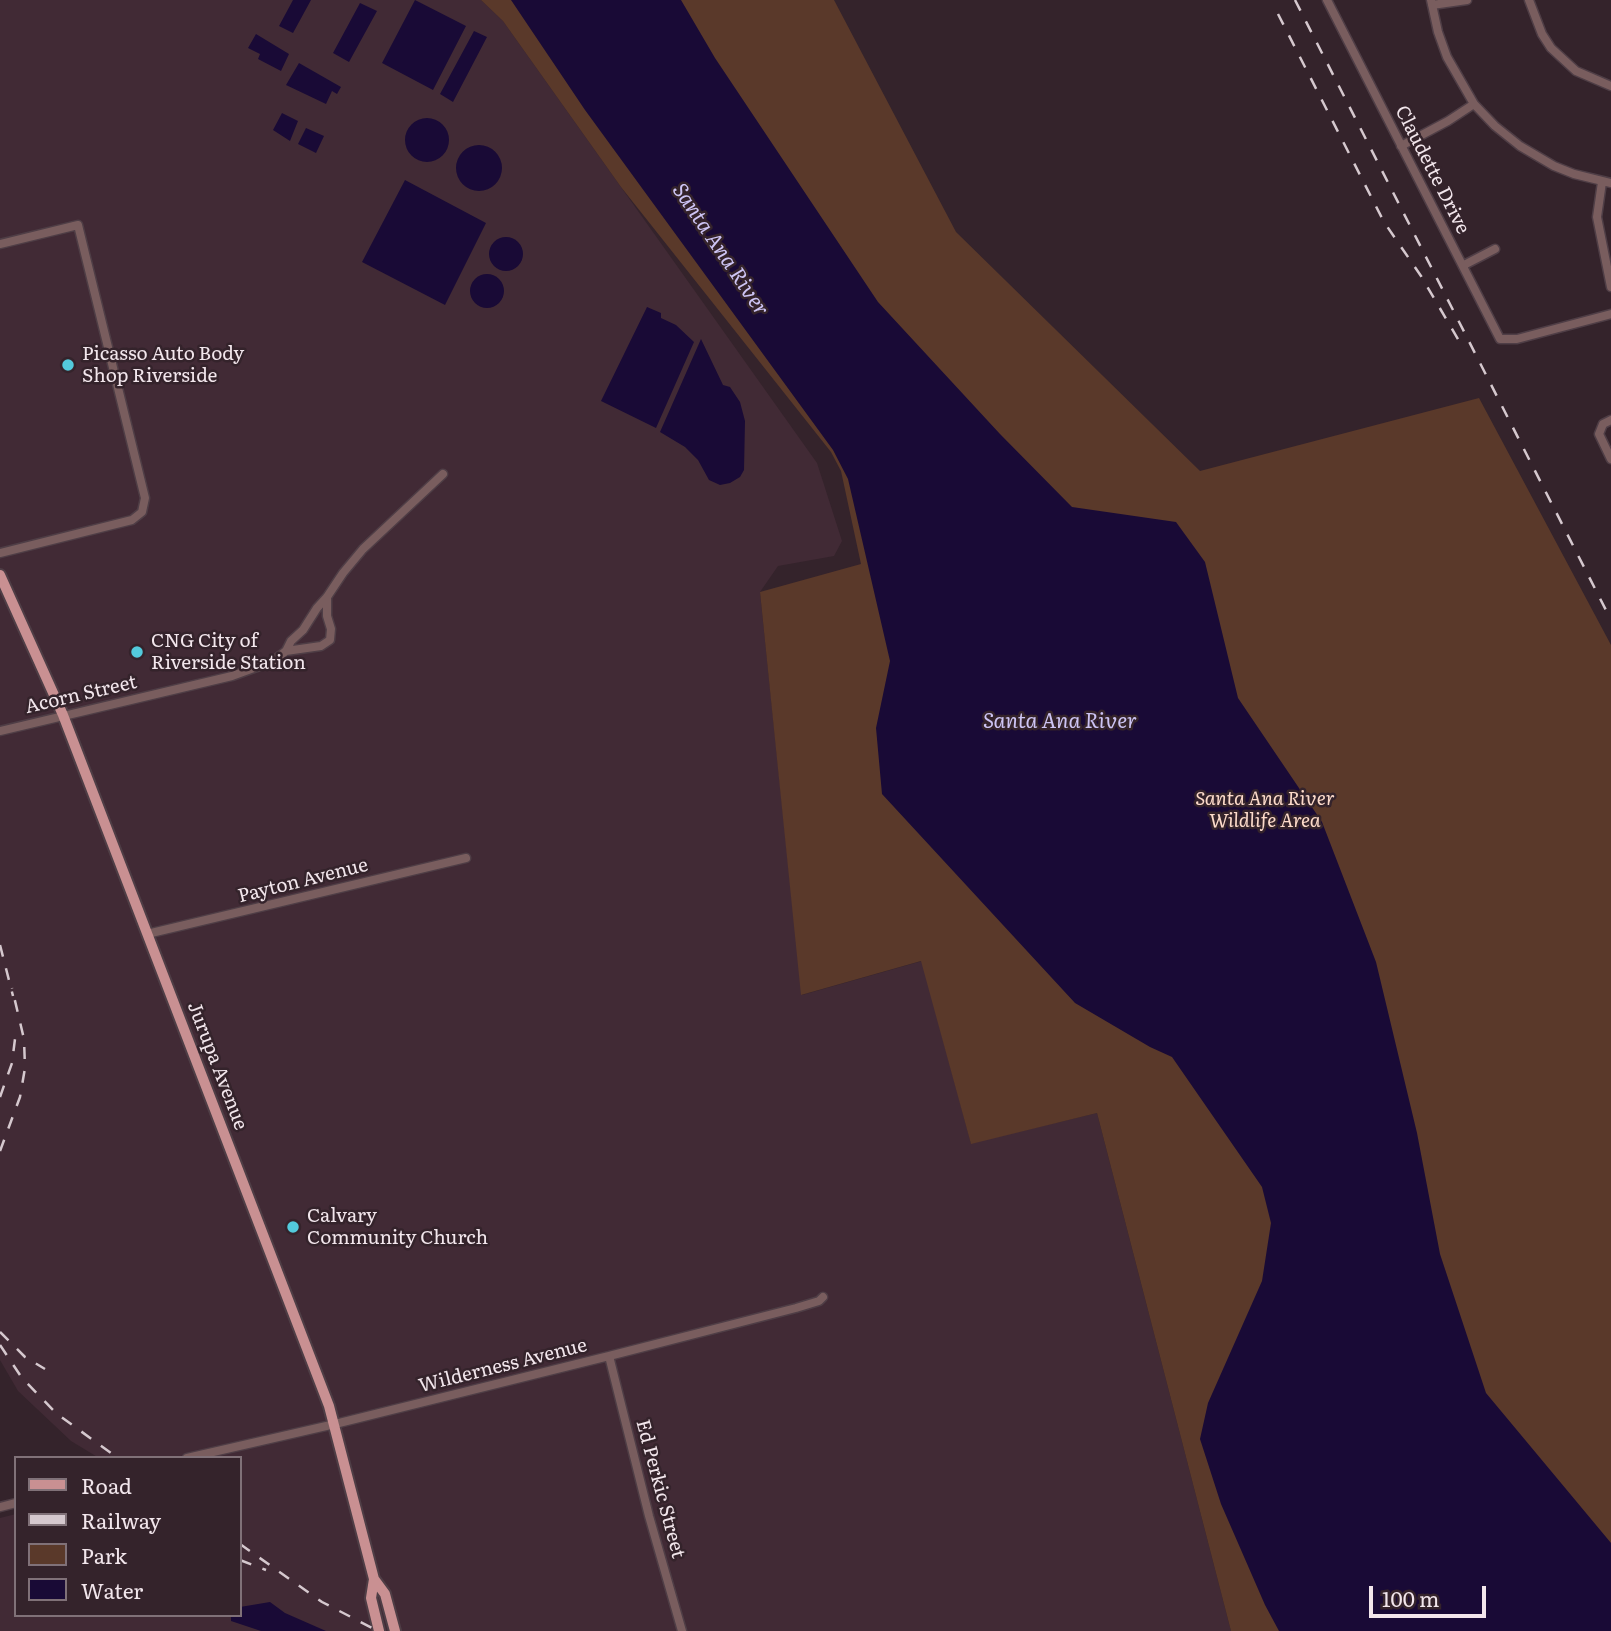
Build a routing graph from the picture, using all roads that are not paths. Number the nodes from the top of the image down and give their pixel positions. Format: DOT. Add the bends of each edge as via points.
graph roads {
  1 [pos="1327,0"];
  2 [pos="1466,0"];
  3 [pos="1528,0"];
  4 [pos="1432,3"];
  5 [pos="1611,86"];
  6 [pos="1474,104"];
  7 [pos="1401,146"];
  8 [pos="1606,183"];
  9 [pos="0,244"];
  10 [pos="1494,249"];
  11 [pos="1464,265"];
  12 [pos="1611,287"];
  13 [pos="1611,314"];
  14 [pos="1611,420"];
  15 [pos="1611,459"];
  16 [pos="443,474"];
  17 [pos="0,553"];
  18 [pos="0,575"];
  19 [pos="327,597"];
  20 [pos="286,650"];
  21 [pos="63,715"];
  22 [pos="0,731"];
  23 [pos="466,858"];
  24 [pos="147,934"];
  25 [pos="823,1297"];
  26 [pos="609,1356"];
  27 [pos="335,1424"];
  28 [pos="196,1456"];
  29 [pos="374,1579"];
  30 [pos="379,1631"];
  31 [pos="395,1631"];
  32 [pos="682,1631"];
  1 -- 7 [label="street, Claudette Drive"];
  2 -- 4 [label="street"];
  3 -- 5 [label="street" via="1551,48 1576,71"];
  4 -- 6 [label="street" via="1447,57"];
  6 -- 7 [label="street"];
  6 -- 8 [label="street" via="1506,136 1539,159"];
  7 -- 11 [label="street, Claudette Drive"];
  8 -- 12 [label="street" via="1597,216"];
  9 -- 17 [label="street" via="78,225 145,498 142,512 132,520"];
  10 -- 11 [label="street"];
  11 -- 13 [label="street, Claudette Drive" via="1500,339 1517,339"];
  14 -- 15 [label="street" via="1603,424 1599,435"];
  16 -- 19 [label="street, Acorn Street" via="363,549"];
  18 -- 21 [label="main road, Jurupa Avenue"];
  19 -- 20 [label="street, Acorn Street"];
  19 -- 20 [label="street, Acorn Street" via="330,640 321,646"];
  20 -- 21 [label="street, Acorn Street" via="248,671"];
  21 -- 22 [label="street, Acorn Street"];
  21 -- 24 [label="main road, Jurupa Avenue"];
  23 -- 24 [label="street, Payton Avenue"];
  24 -- 27 [label="main road, Jurupa Avenue"];
  25 -- 26 [label="street, Wilderness Avenue"];
  26 -- 27 [label="street, Wilderness Avenue"];
  26 -- 32 [label="street, Ed Perkic Street"];
  27 -- 28 [label="street, Wilderness Avenue"];
  27 -- 29 [label="main road, Jurupa Avenue"];
  29 -- 30 [label="main road, Jurupa Avenue" via="370,1598"];
  29 -- 31 [label="main road, Jurupa Avenue" via="385,1594"];
}
